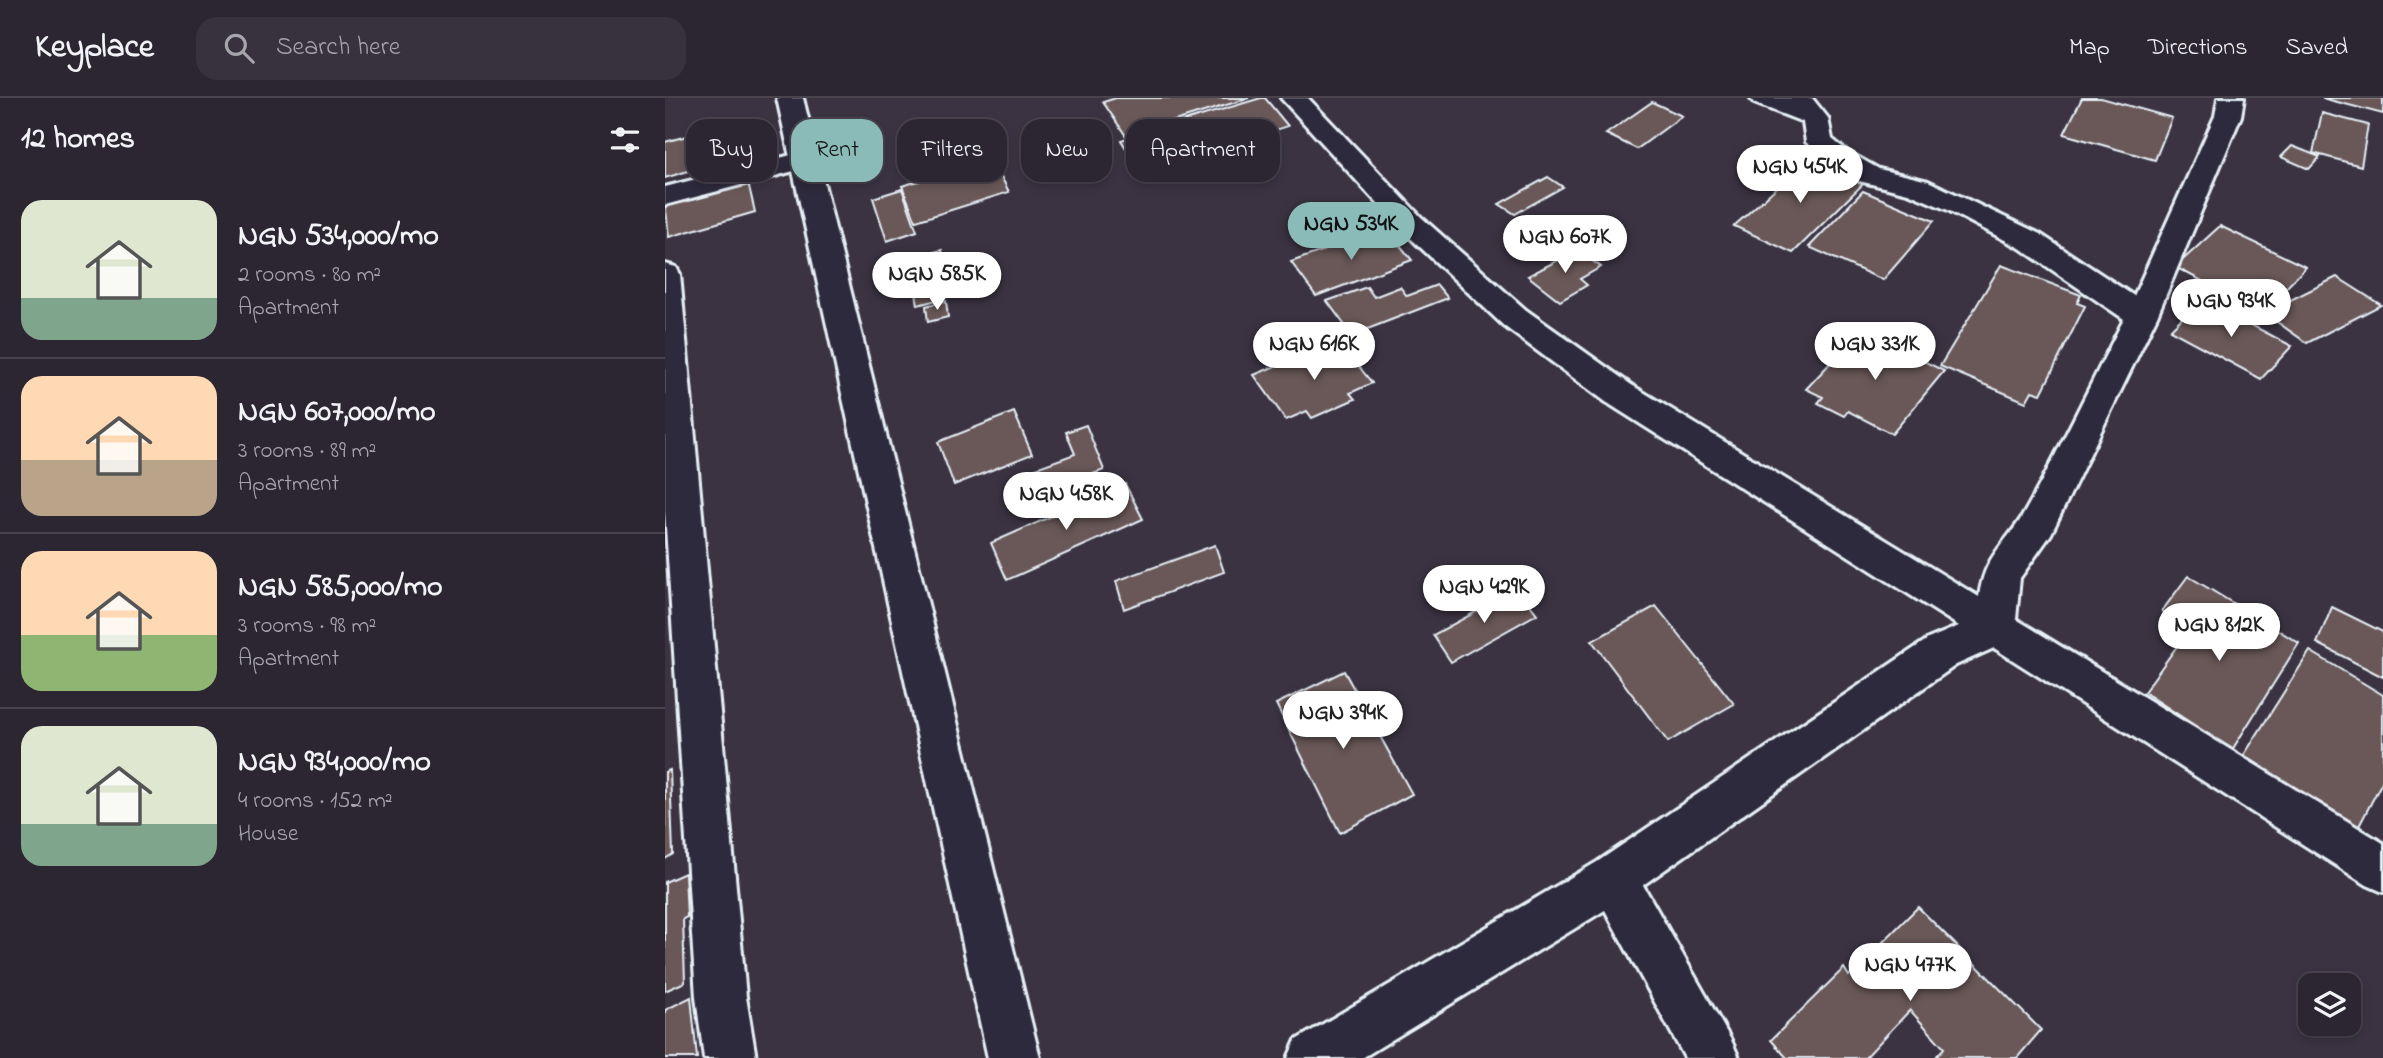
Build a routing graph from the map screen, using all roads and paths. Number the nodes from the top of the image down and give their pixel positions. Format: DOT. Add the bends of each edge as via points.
graph roads {
  1 [pos="790,98"];
  2 [pos="1294,98"];
  3 [pos="1763,98"];
  4 [pos="2231,98"];
  5 [pos="794,119"];
  6 [pos="791,163"];
  7 [pos="808,182"];
  8 [pos="665,196"];
  9 [pos="665,274"];
  10 [pos="2141,317"];
  11 [pos="1995,629"];
  12 [pos="2383,869"];
  13 [pos="1612,878"];
  14 [pos="730,1058"];
  15 [pos="1014,1058"];
  16 [pos="1314,1058"];
  17 [pos="1713,1058"];
  1 -- 5 [label="street"];
  2 -- 11 [label="street" via="1411,223 1515,318 1618,393"];
  3 -- 10 [label="street" via="1808,110 1819,142 1837,157 1869,175 1918,187 1958,204 2030,241"];
  4 -- 10 [label="street" via="2228,116"];
  6 -- 8 [label="street"];
  7 -- 15 [label="street"];
  9 -- 14 [label="street" via="721,997"];
  10 -- 11 [label="street" via="2038,523 2001,574"];
  11 -- 12 [label="street"];
  11 -- 13 [label="street" via="1943,652"];
  13 -- 16 [label="street"];
  13 -- 17 [label="street"];
}
